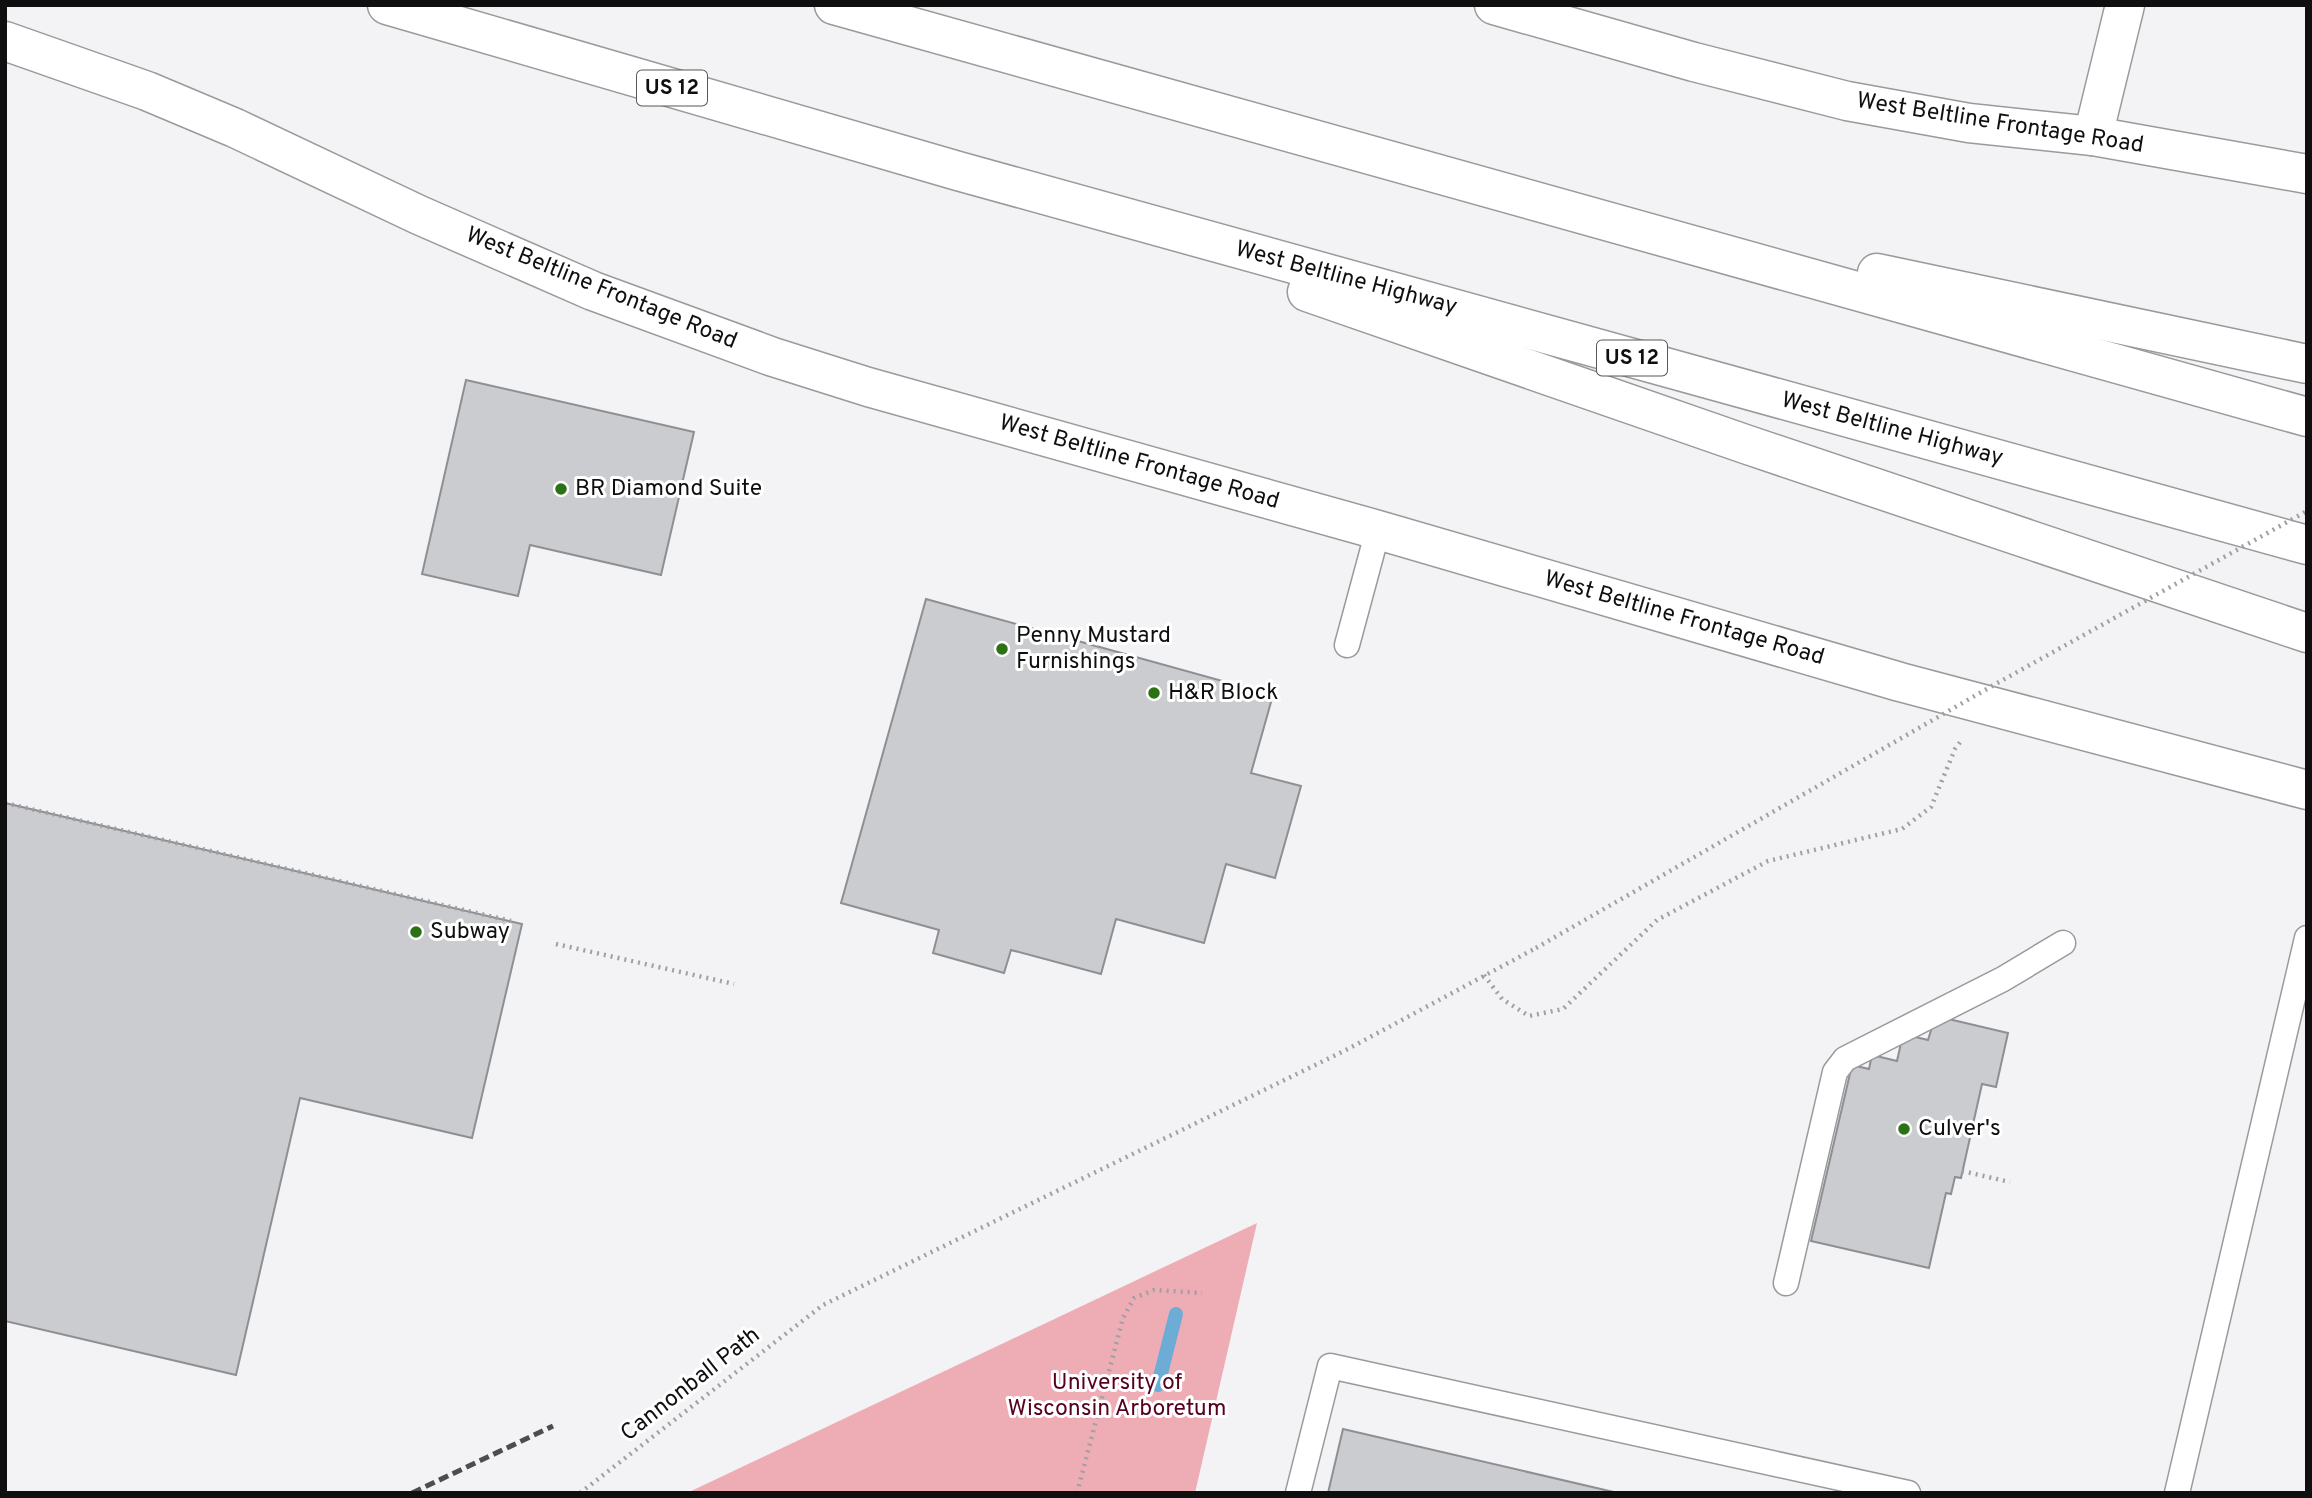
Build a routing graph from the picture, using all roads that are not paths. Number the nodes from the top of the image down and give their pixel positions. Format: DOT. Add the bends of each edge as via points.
graph roads {
  1 [pos="387,5"];
  2 [pos="834,5"];
  3 [pos="1494,5"];
  4 [pos="2125,5"];
  5 [pos="5,41"];
  6 [pos="2093,136"];
  7 [pos="958,171"];
  8 [pos="2307,174"];
  9 [pos="1538,201"];
  10 [pos="2307,364"];
  11 [pos="2307,417"];
  12 [pos="1378,530"];
  13 [pos="2307,545"];
  14 [pos="2307,633"];
  15 [pos="1348,645"];
  16 [pos="2307,790"];
  17 [pos="2307,938"];
  18 [pos="2063,943"];
  19 [pos="1786,1283"];
  20 [pos="1298,1493"];
  21 [pos="1908,1493"];
  22 [pos="2177,1493"];
  1 -- 7 [label="main road, West Beltline Highway / US 12"];
  2 -- 9 [label="main road"];
  3 -- 6 [label="main road, West Beltline Frontage Road" via="1847,101 1969,123"];
  4 -- 6 [label="main road"];
  5 -- 12 [label="main road, West Beltline Frontage Road" via="147,91 419,215 679,324 868,387"];
  6 -- 8 [label="main road, West Beltline Frontage Road"];
  7 -- 13 [label="main road, West Beltline Highway / US 12"];
  7 -- 14 [label="main road"];
  9 -- 10 [label="main road"];
  9 -- 11 [label="main road"];
  12 -- 15 [label="lane"];
  12 -- 16 [label="main road, West Beltline Frontage Road" via="1987,706"];
  17 -- 22 [label="lane"];
  18 -- 19 [label="lane" via="1840,1065"];
  20 -- 21 [label="lane" via="1330,1366"];
}
